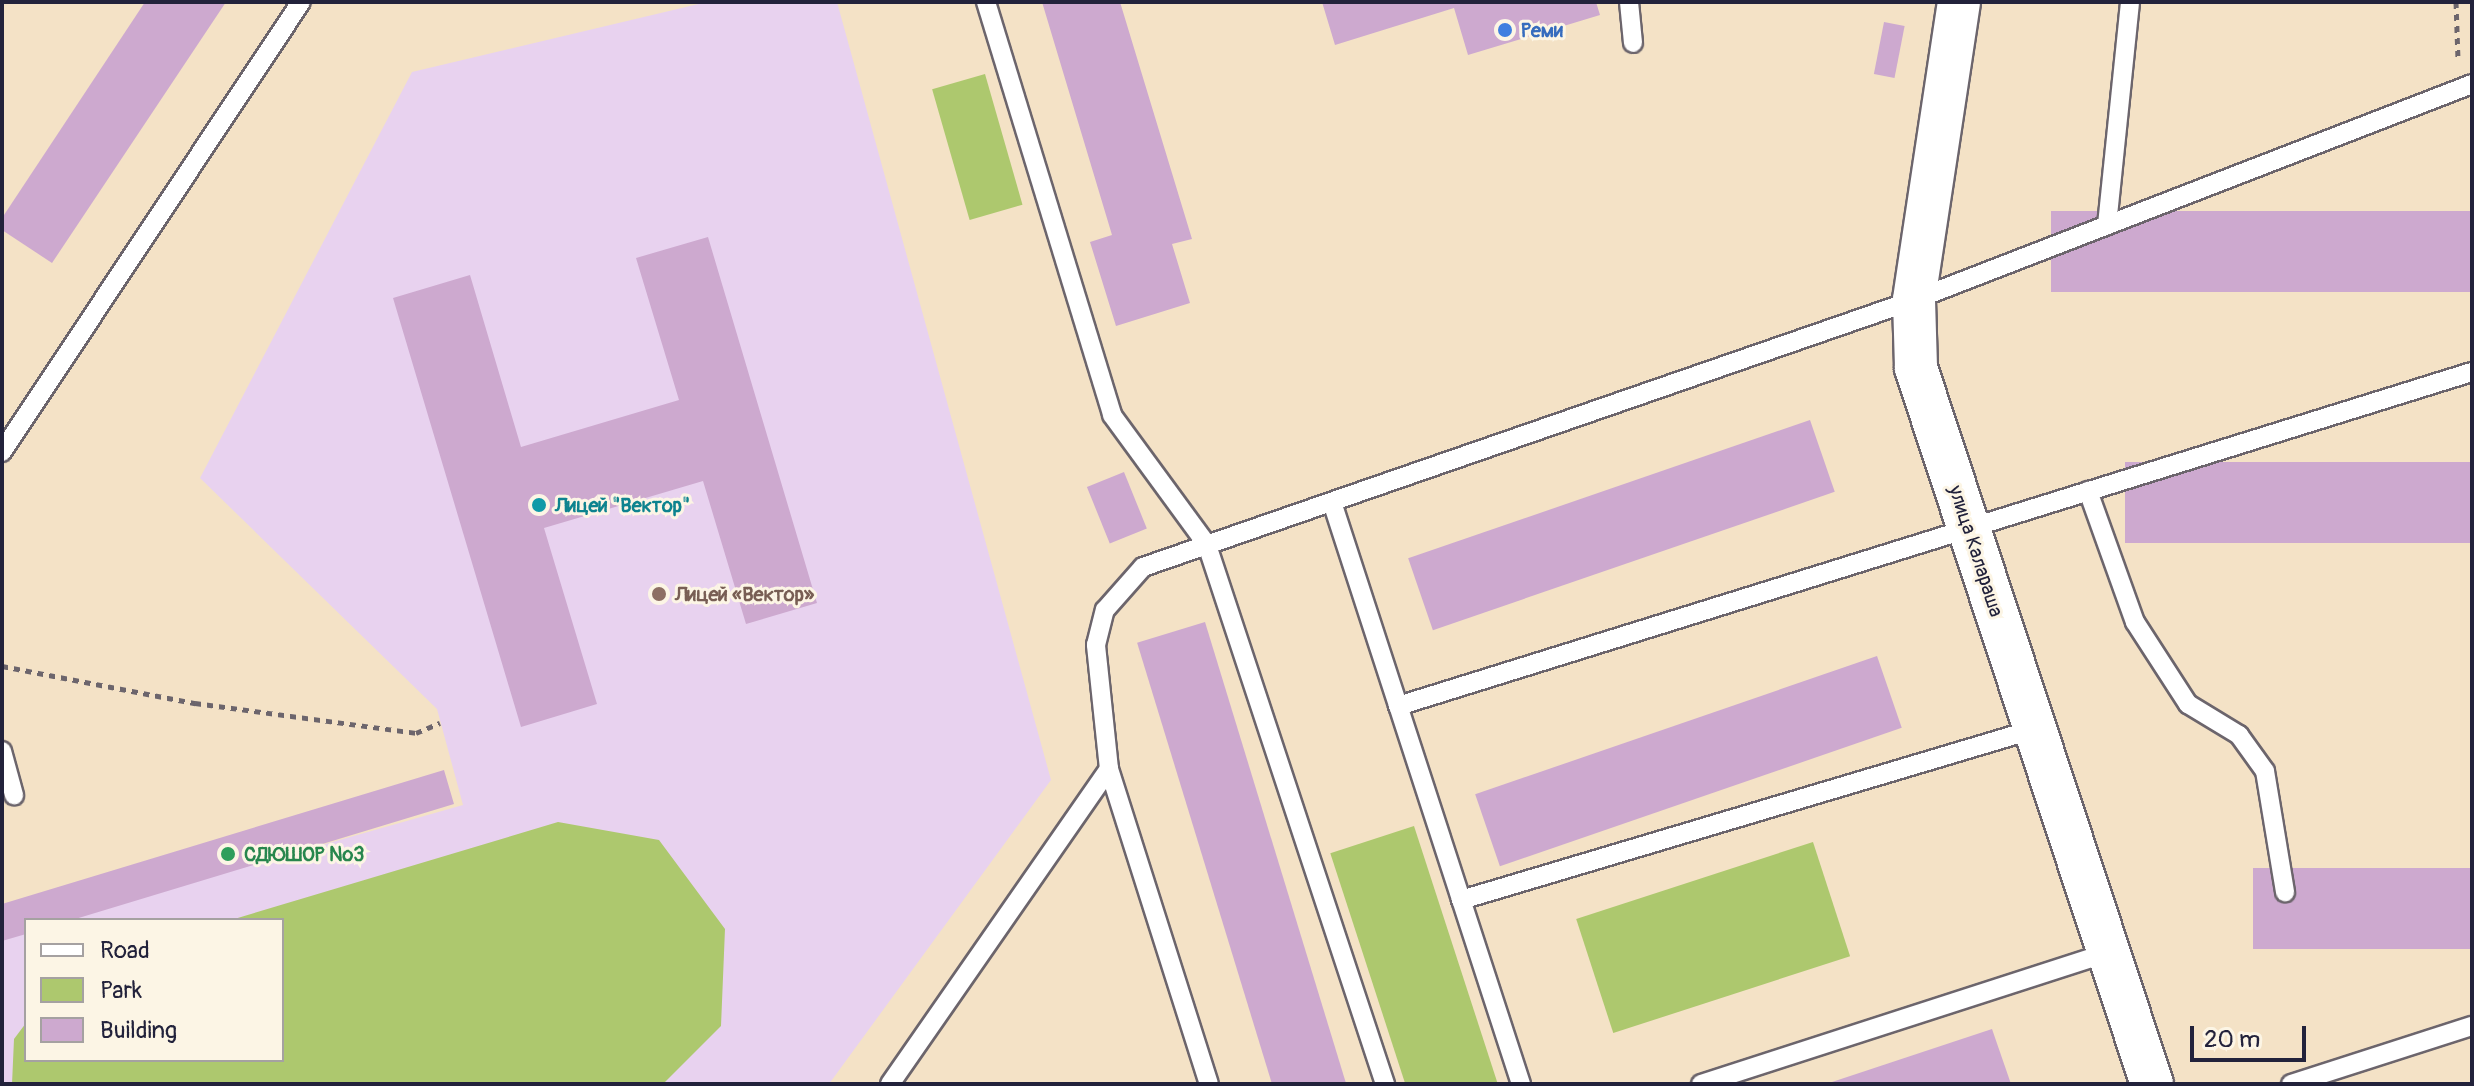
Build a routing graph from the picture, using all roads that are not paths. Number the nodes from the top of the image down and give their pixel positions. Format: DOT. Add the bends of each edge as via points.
graph roads {
  1 [pos="301,2"];
  2 [pos="986,2"];
  3 [pos="1629,2"];
  4 [pos="1959,2"];
  5 [pos="2130,2"];
  6 [pos="1633,43"];
  7 [pos="2464,88"];
  8 [pos="2107,225"];
  9 [pos="1914,300"];
  10 [pos="2472,372"];
  11 [pos="2,452"];
  12 [pos="2088,491"];
  13 [pos="1332,502"];
  14 [pos="1969,529"];
  15 [pos="1207,545"];
  16 [pos="1398,706"];
  17 [pos="2035,729"];
  18 [pos="2,751"];
  19 [pos="1109,769"];
  20 [pos="14,795"];
  21 [pos="2285,892"];
  22 [pos="1461,900"];
  23 [pos="2109,952"];
  24 [pos="2472,1026"];
  25 [pos="890,1084"];
  26 [pos="1209,1084"];
  27 [pos="1385,1084"];
  28 [pos="1521,1084"];
  29 [pos="1701,1084"];
  30 [pos="2152,1084"];
  31 [pos="2291,1084"];
  1 -- 11 [label="lane"];
  2 -- 15 [label="lane" via="1112,415"];
  3 -- 6 [label="lane"];
  4 -- 9 [label="street, улица Калараша"];
  5 -- 8 [label="lane"];
  7 -- 8 [label="lane"];
  8 -- 9 [label="lane"];
  9 -- 13 [label="lane"];
  9 -- 14 [label="street, улица Калараша" via="1916,368"];
  10 -- 12 [label="lane"];
  12 -- 14 [label="lane"];
  12 -- 21 [label="lane" via="2142,634 2188,704 2239,735 2265,771"];
  13 -- 15 [label="lane"];
  13 -- 16 [label="lane"];
  14 -- 16 [label="lane"];
  14 -- 17 [label="street, улица Калараша"];
  15 -- 19 [label="lane" via="1143,567 1105,610 1096,645"];
  15 -- 27 [label="lane"];
  16 -- 22 [label="lane"];
  17 -- 22 [label="lane"];
  17 -- 23 [label="street, улица Калараша"];
  18 -- 20 [label="lane"];
  19 -- 25 [label="lane"];
  19 -- 26 [label="lane"];
  22 -- 28 [label="lane"];
  23 -- 29 [label="lane"];
  23 -- 30 [label="street, улица Калараша"];
  24 -- 31 [label="lane"];
}
